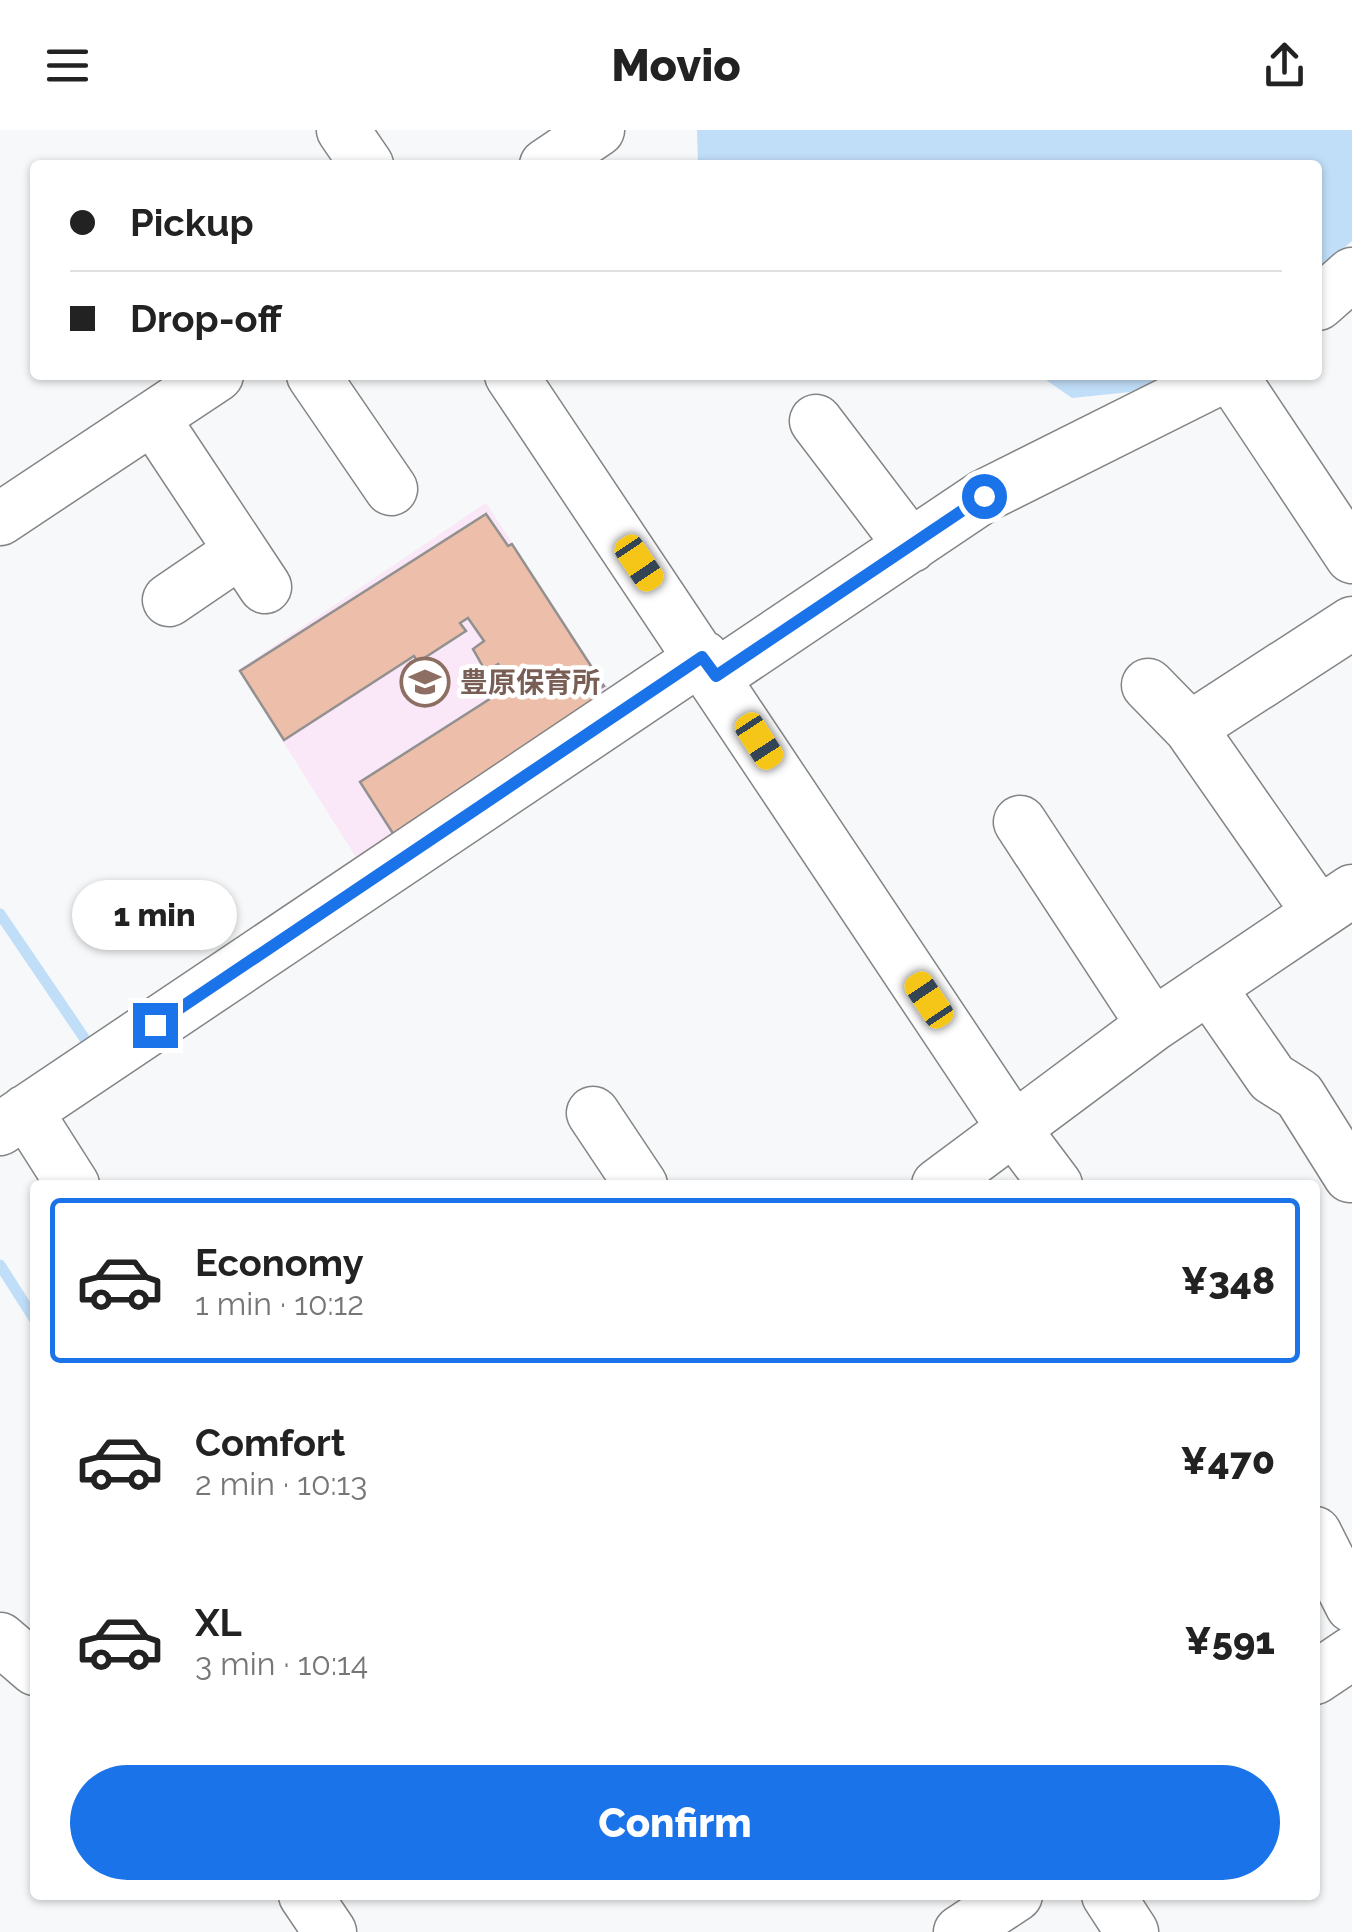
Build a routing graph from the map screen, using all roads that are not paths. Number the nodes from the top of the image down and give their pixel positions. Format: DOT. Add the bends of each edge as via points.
graph roads {
  1 [pos="598,130"];
  2 [pos="553,160"];
  3 [pos="1352,274"];
  4 [pos="1322,300"];
  5 [pos="211,380"];
  6 [pos="316,380"];
  7 [pos="515,380"];
  8 [pos="1219,380"];
  9 [pos="1232,380"];
  10 [pos="816,421"];
  11 [pos="159,427"];
  12 [pos="391,489"];
  13 [pos="0,519"];
  14 [pos="911,546"];
  15 [pos="1352,557"];
  16 [pos="169,600"];
  17 [pos="1352,624"];
  18 [pos="709,667"];
  19 [pos="1148,685"];
  20 [pos="1190,728"];
  21 [pos="1020,822"];
  22 [pos="1335,902"];
  23 [pos="1209,987"];
  24 [pos="1153,1024"];
  25 [pos="593,1113"];
  26 [pos="25,1124"];
  27 [pos="1014,1129"];
  28 [pos="1350,1176"];
  29 [pos="69,1180"];
  30 [pos="639,1180"];
  31 [pos="945,1180"];
  32 [pos="1052,1180"];
  33 [pos="1320,1543"];
  34 [pos="1352,1606"];
  35 [pos="0,1639"];
  36 [pos="1352,1653"];
  37 [pos="30,1665"];
  38 [pos="1320,1675"];
  39 [pos="308,1900"];
  40 [pos="1008,1900"];
  41 [pos="1111,1900"];
  42 [pos="330,1932"];
  43 [pos="960,1932"];
  44 [pos="1132,1932"];
  1 -- 2 [label="street"];
  3 -- 4 [label="street"];
  5 -- 11 [label="street"];
  6 -- 12 [label="street"];
  7 -- 18 [label="street"];
  8 -- 14 [label="street" via="984,496"];
  9 -- 15 [label="street"];
  10 -- 14 [label="street"];
  11 -- 13 [label="street"];
  11 -- 16 [label="street" via="253,569"];
  14 -- 18 [label="street"];
  17 -- 20 [label="street"];
  18 -- 26 [label="street"];
  18 -- 27 [label="street"];
  19 -- 20 [label="street"];
  20 -- 22 [label="street"];
  21 -- 24 [label="street"];
  22 -- 23 [label="street"];
  23 -- 24 [label="street"];
  23 -- 28 [label="street" via="1272,1078 1299,1095"];
  24 -- 27 [label="street"];
  25 -- 30 [label="street"];
  26 -- 29 [label="street"];
  27 -- 31 [label="street"];
  27 -- 32 [label="street"];
  33 -- 34 [label="street"];
  35 -- 37 [label="street"];
  36 -- 38 [label="street"];
  39 -- 42 [label="street"];
  40 -- 43 [label="street"];
  41 -- 44 [label="street"];
}
